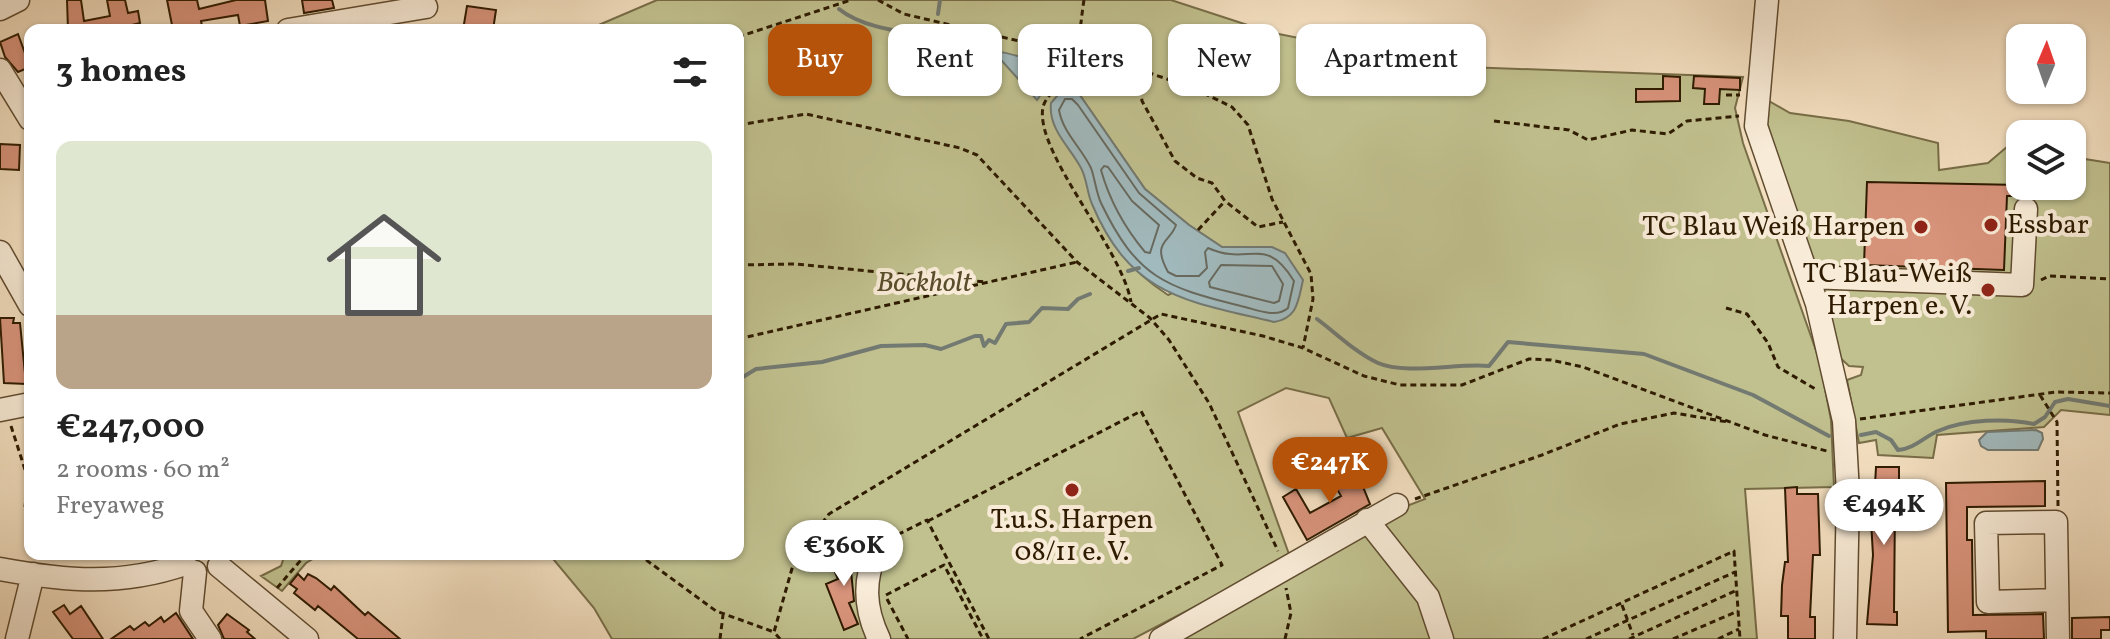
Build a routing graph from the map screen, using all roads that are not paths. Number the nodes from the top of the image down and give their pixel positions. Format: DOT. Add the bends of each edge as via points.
graph roads {
  1 [pos="18,0"];
  2 [pos="1767,0"];
  3 [pos="425,3"];
  4 [pos="0,9"];
  5 [pos="318,24"];
  6 [pos="425,24"];
  7 [pos="0,70"];
  8 [pos="15,100"];
  9 [pos="2026,209"];
  10 [pos="0,252"];
  11 [pos="1808,277"];
  12 [pos="24,294"];
  13 [pos="24,405"];
  14 [pos="3,410"];
  15 [pos="1397,505"];
  16 [pos="1367,520"];
  17 [pos="877,550"];
  18 [pos="220,560"];
  19 [pos="188,563"];
  20 [pos="0,569"];
  21 [pos="33,574"];
  22 [pos="2057,600"];
  23 [pos="17,639"];
  24 [pos="210,639"];
  25 [pos="307,639"];
  26 [pos="879,639"];
  27 [pos="1161,639"];
  28 [pos="1442,639"];
  29 [pos="1845,639"];
  30 [pos="2058,639"];
  1 -- 4 [label="street"];
  2 -- 11 [label="street" via="1755,115 1763,154"];
  3 -- 5 [label="street"];
  3 -- 6 [label="street"];
  7 -- 8 [label="street"];
  9 -- 11 [label="street" via="2022,285"];
  10 -- 12 [label="street"];
  11 -- 29 [label="street" via="1846,442"];
  13 -- 14 [label="street"];
  15 -- 16 [label="street"];
  16 -- 27 [label="street"];
  16 -- 28 [label="street" via="1428,597"];
  17 -- 26 [label="street" via="867,571"];
  18 -- 19 [label="street" via="208,573"];
  18 -- 25 [label="street"];
  19 -- 21 [label="street" via="123,581"];
  19 -- 24 [label="street" via="191,611"];
  20 -- 21 [label="street"];
  21 -- 23 [label="street"];
  22 -- 22 [label="street" via="2056,522 1986,523 1988,602"];
  22 -- 30 [label="street"];
}
